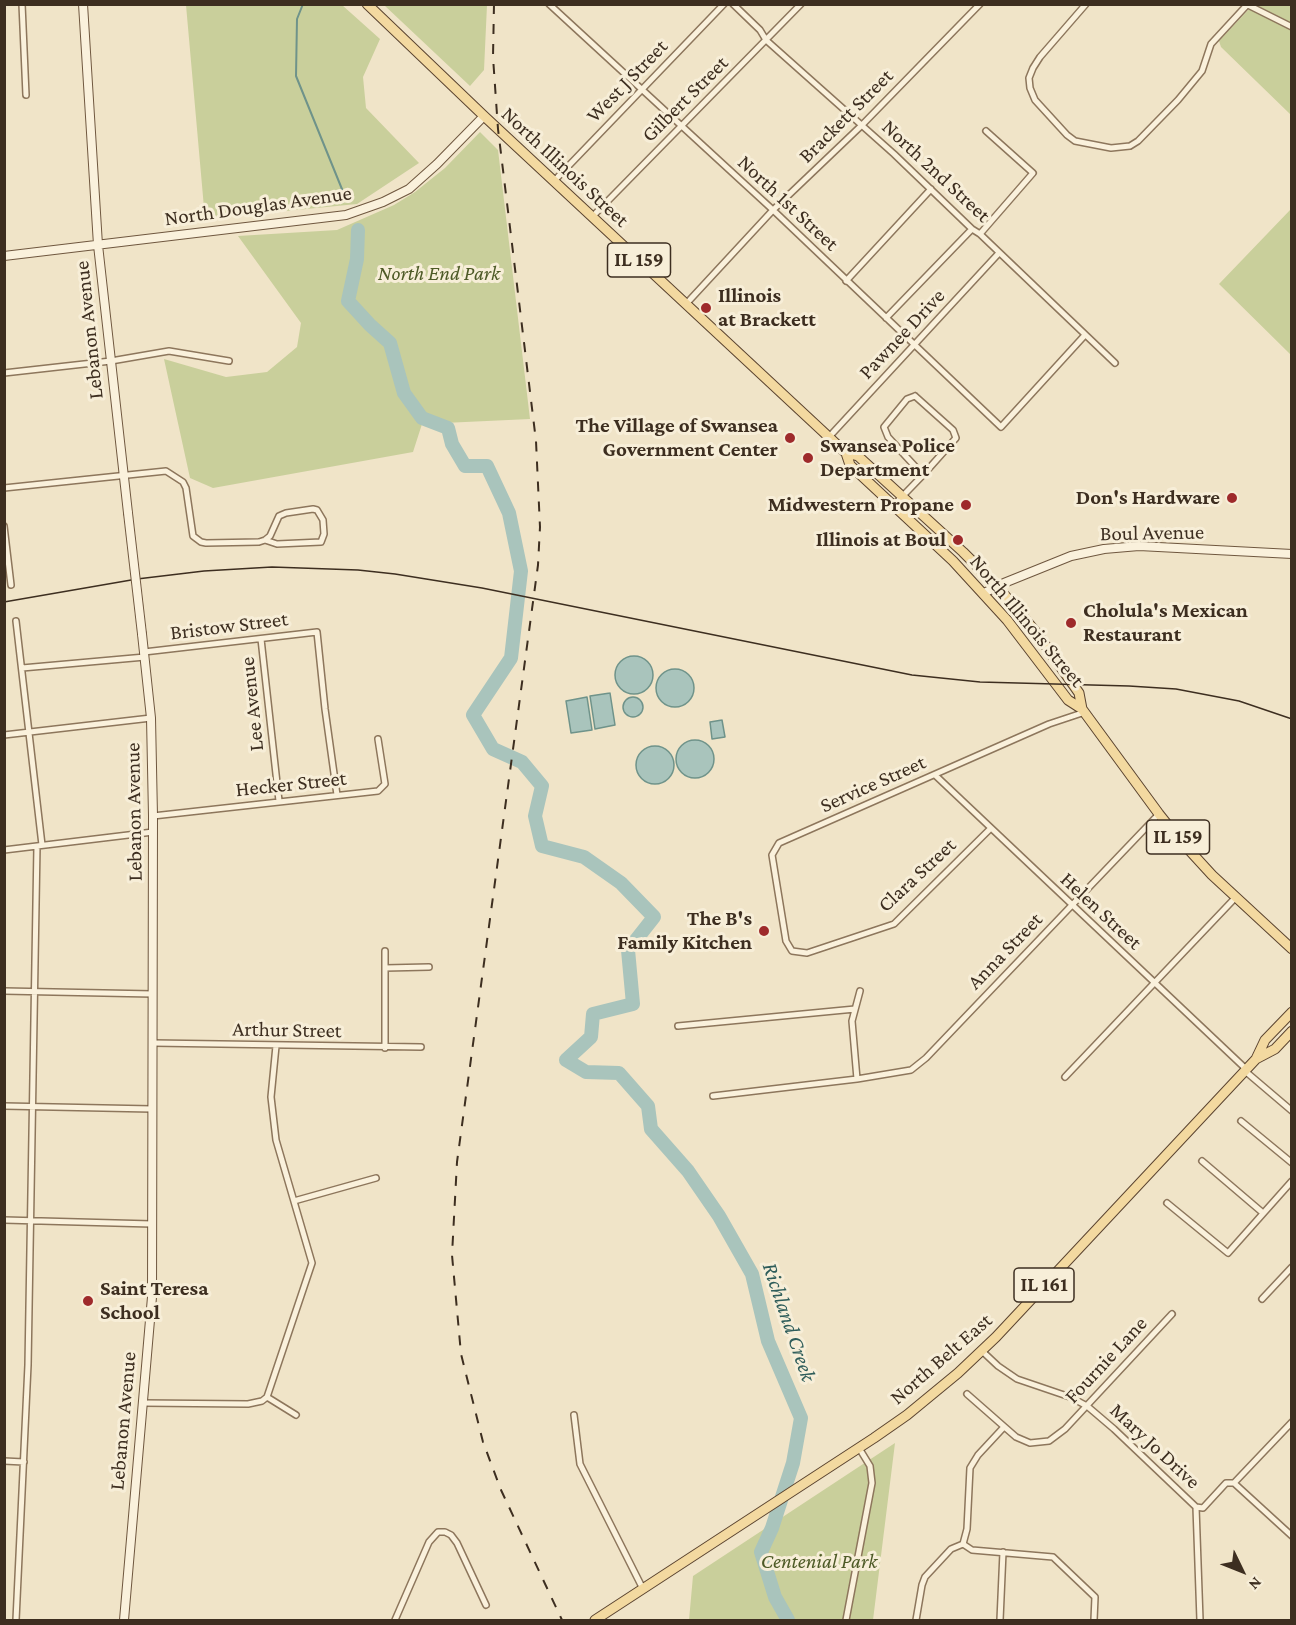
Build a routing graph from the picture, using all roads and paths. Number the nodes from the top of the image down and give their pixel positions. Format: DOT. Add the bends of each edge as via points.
graph roads {
  1 [pos="22,4"];
  2 [pos="82,4"];
  3 [pos="367,4"];
  4 [pos="549,4"];
  5 [pos="724,4"];
  6 [pos="734,4"];
  7 [pos="801,4"];
  8 [pos="980,4"];
  9 [pos="1086,4"];
  10 [pos="1247,5"];
  11 [pos="1292,27"];
  12 [pos="766,40"];
  13 [pos="643,89"];
  14 [pos="26,95"];
  15 [pos="484,116"];
  16 [pos="862,125"];
  17 [pos="682,126"];
  18 [pos="986,130"];
  19 [pos="554,181"];
  20 [pos="931,189"];
  21 [pos="773,210"];
  22 [pos="592,217"];
  23 [pos="972,229"];
  24 [pos="980,234"];
  25 [pos="98,245"];
  26 [pos="999,254"];
  27 [pos="4,256"];
  28 [pos="846,281"];
  29 [pos="686,304"];
  30 [pos="886,318"];
  31 [pos="1084,335"];
  32 [pos="914,345"];
  33 [pos="111,361"];
  34 [pos="229,361"];
  35 [pos="1115,363"];
  36 [pos="4,373"];
  37 [pos="830,437"];
  38 [pos="846,453"];
  39 [pos="124,475"];
  40 [pos="923,475"];
  41 [pos="4,488"];
  42 [pos="903,496"];
  43 [pos="893,506"];
  44 [pos="4,526"];
  45 [pos="265,540"];
  46 [pos="1292,554"];
  47 [pos="11,585"];
  48 [pos="998,586"];
  49 [pos="984,593"];
  50 [pos="16,621"];
  51 [pos="261,639"];
  52 [pos="145,654"];
  53 [pos="22,668"];
  54 [pos="1084,711"];
  55 [pos="151,718"];
  56 [pos="29,732"];
  57 [pos="4,735"];
  58 [pos="378,739"];
  59 [pos="935,775"];
  60 [pos="338,795"];
  61 [pos="279,801"];
  62 [pos="1159,814"];
  63 [pos="153,816"];
  64 [pos="990,829"];
  65 [pos="153,832"];
  66 [pos="39,845"];
  67 [pos="4,850"];
  68 [pos="1236,897"];
  69 [pos="1072,905"];
  70 [pos="1292,949"];
  71 [pos="385,951"];
  72 [pos="792,951"];
  73 [pos="429,967"];
  74 [pos="385,968"];
  75 [pos="1154,982"];
  76 [pos="4,991"];
  77 [pos="860,991"];
  78 [pos="34,992"];
  79 [pos="153,994"];
  80 [pos="855,1009"];
  81 [pos="1292,1012"];
  82 [pos="678,1026"];
  83 [pos="1292,1031"];
  84 [pos="153,1043"];
  85 [pos="276,1046"];
  86 [pos="420,1047"];
  87 [pos="385,1048"];
  88 [pos="1256,1059"];
  89 [pos="1246,1070"];
  90 [pos="1065,1077"];
  91 [pos="857,1079"];
  92 [pos="713,1096"];
  93 [pos="4,1106"];
  94 [pos="33,1106"];
  95 [pos="153,1109"];
  96 [pos="1292,1111"];
  97 [pos="1241,1121"];
  98 [pos="1202,1161"];
  99 [pos="1292,1163"];
  100 [pos="376,1178"];
  101 [pos="1292,1181"];
  102 [pos="294,1201"];
  103 [pos="1167,1203"];
  104 [pos="1263,1213"];
  105 [pos="4,1220"];
  106 [pos="29,1221"];
  107 [pos="152,1224"];
  108 [pos="1292,1267"];
  109 [pos="1262,1299"];
  110 [pos="1172,1314"];
  111 [pos="982,1351"];
  112 [pos="967,1394"];
  113 [pos="267,1397"];
  114 [pos="144,1403"];
  115 [pos="1087,1406"];
  116 [pos="296,1415"];
  117 [pos="574,1415"];
  118 [pos="1292,1422"];
  119 [pos="1004,1427"];
  120 [pos="859,1448"];
  121 [pos="4,1461"];
  122 [pos="24,1462"];
  123 [pos="1234,1483"];
  124 [pos="1196,1508"];
  125 [pos="1292,1536"];
  126 [pos="963,1544"];
  127 [pos="1003,1552"];
  128 [pos="643,1589"];
  129 [pos="486,1605"];
  130 [pos="16,1620"];
  131 [pos="124,1620"];
  132 [pos="395,1620"];
  133 [pos="595,1620"];
  134 [pos="846,1620"];
  135 [pos="916,1620"];
  136 [pos="1000,1620"];
  137 [pos="1094,1620"];
  138 [pos="1200,1620"];
  1 -- 14 [label="street"];
  2 -- 25 [label="main road, Lebanon Avenue"];
  3 -- 15 [label="main road, North Illinois Street / IL 159"];
  4 -- 13 [label="street, North 1st Street"];
  5 -- 13 [label="street, West J Street"];
  6 -- 12 [label="street, North 2nd Street"];
  7 -- 12 [label="street, Gilbert Street"];
  8 -- 16 [label="street, Brackett Street"];
  9 -- 10 [label="street" via="1040,57 1029,78 1029,88 1035,100 1075,141 1111,148 1138,141 1178,100 1202,71 1210,44"];
  10 -- 11 [label="street"];
  12 -- 16 [label="street, North 2nd Street"];
  12 -- 17 [label="street, Gilbert Street"];
  13 -- 17 [label="street, North 1st Street"];
  13 -- 19 [label="street, West J Street"];
  15 -- 19 [label="main road, North Illinois Street / IL 159"];
  15 -- 25 [label="main road, North Douglas Avenue" via="409,189 358,212"];
  16 -- 20 [label="street, North 2nd Street"];
  16 -- 21 [label="street, Brackett Street"];
  17 -- 21 [label="street, North 1st Street"];
  17 -- 22 [label="street, Gilbert Street"];
  18 -- 24 [label="street" via="1033,173"];
  19 -- 22 [label="main road, North Illinois Street / IL 159"];
  20 -- 23 [label="street, North 2nd Street"];
  20 -- 28 [label="street"];
  21 -- 28 [label="street, North 1st Street"];
  21 -- 29 [label="street, Brackett Street"];
  22 -- 29 [label="main road, North Illinois Street / IL 159"];
  23 -- 24 [label="street, North 2nd Street"];
  23 -- 30 [label="street"];
  24 -- 26 [label="street, North 2nd Street"];
  25 -- 27 [label="main road, North Douglas Avenue"];
  25 -- 33 [label="main road, Lebanon Avenue"];
  26 -- 31 [label="street, North 2nd Street"];
  26 -- 32 [label="street, Pawnee Drive"];
  28 -- 30 [label="street, North 1st Street"];
  29 -- 37 [label="main road, North Illinois Street / IL 159"];
  30 -- 32 [label="street, North 1st Street"];
  31 -- 32 [label="street, North 1st Street" via="1001,427"];
  31 -- 35 [label="street, North 2nd Street"];
  32 -- 37 [label="street, Pawnee Drive"];
  33 -- 34 [label="street" via="169,351"];
  33 -- 36 [label="street"];
  33 -- 39 [label="main road, Lebanon Avenue"];
  37 -- 38 [label="main road, North Illinois Street / IL 159"];
  38 -- 42 [label="main road, North Illinois Street / IL 159" via="858,456"];
  38 -- 43 [label="main road, North Illinois Street / IL 159" via="850,465"];
  39 -- 41 [label="street"];
  39 -- 45 [label="street" via="166,471 182,481 195,540"];
  39 -- 52 [label="main road, Lebanon Avenue, bridge"];
  40 -- 40 [label="street" via="956,438 953,430 915,396 907,399 884,428"];
  40 -- 42 [label="street"];
  42 -- 43 [label="street"];
  42 -- 48 [label="main road, North Illinois Street / IL 159"];
  43 -- 49 [label="main road, North Illinois Street / IL 159"];
  44 -- 47 [label="street"];
  45 -- 45 [label="street" via="277,544 321,542 323,520 313,509 282,514"];
  46 -- 48 [label="main road, Boul Avenue" via="1114,548 1071,556"];
  48 -- 49 [label="main road, Boul Avenue"];
  48 -- 54 [label="main road, North Illinois Street / IL 159" via="1064,670 1079,693"];
  49 -- 54 [label="main road, North Illinois Street / IL 159" via="1068,700"];
  50 -- 53 [label="street"];
  51 -- 52 [label="street, Bristow Street"];
  51 -- 60 [label="street, Bristow Street" via="317,632"];
  51 -- 61 [label="street, Lee Avenue"];
  52 -- 53 [label="street, Bristow Street"];
  52 -- 55 [label="main road, Lebanon Avenue"];
  53 -- 56 [label="street"];
  54 -- 59 [label="street, Service Street"];
  54 -- 62 [label="main road, North Illinois Street / IL 159"];
  55 -- 56 [label="street"];
  55 -- 63 [label="main road, Lebanon Avenue"];
  56 -- 57 [label="street"];
  56 -- 66 [label="street"];
  58 -- 60 [label="street, Hecker Street" via="385,784 378,791"];
  59 -- 64 [label="street, Helen Street"];
  59 -- 72 [label="street, Service Street" via="779,843 772,855 786,941"];
  60 -- 61 [label="street, Hecker Street"];
  61 -- 63 [label="street, Hecker Street"];
  62 -- 68 [label="main road, North Illinois Street / IL 159"];
  62 -- 69 [label="street, Anna Street"];
  63 -- 65 [label="main road, Lebanon Avenue"];
  64 -- 69 [label="street, Helen Street"];
  64 -- 72 [label="street, Clara Street" via="894,924 807,953"];
  65 -- 66 [label="street"];
  65 -- 79 [label="main road, Lebanon Avenue"];
  66 -- 67 [label="street"];
  66 -- 78 [label="street"];
  68 -- 70 [label="main road, North Illinois Street / IL 159"];
  68 -- 75 [label="street"];
  69 -- 75 [label="street, Helen Street"];
  69 -- 91 [label="street, Anna Street" via="926,1058 910,1070"];
  71 -- 74 [label="street"];
  73 -- 74 [label="street"];
  74 -- 87 [label="street"];
  75 -- 89 [label="street, Helen Street"];
  75 -- 90 [label="street"];
  76 -- 78 [label="street"];
  77 -- 80 [label="street"];
  78 -- 79 [label="street"];
  78 -- 94 [label="street"];
  79 -- 84 [label="main road, Lebanon Avenue"];
  80 -- 82 [label="street"];
  80 -- 91 [label="street" via="852,1021"];
  81 -- 88 [label="main road, North Belt East / IL 161" via="1265,1040"];
  83 -- 88 [label="main road, North Belt East / IL 161" via="1266,1056"];
  84 -- 85 [label="street, Arthur Street"];
  84 -- 95 [label="main road, Lebanon Avenue"];
  85 -- 87 [label="street, Arthur Street"];
  85 -- 102 [label="street" via="271,1097 276,1140"];
  86 -- 87 [label="street, Arthur Street"];
  88 -- 89 [label="main road, North Belt East / IL 161"];
  89 -- 96 [label="street, Helen Street"];
  89 -- 111 [label="main road, North Belt East / IL 161"];
  91 -- 92 [label="street, Anna Street"];
  93 -- 94 [label="street"];
  94 -- 95 [label="street"];
  94 -- 106 [label="street"];
  95 -- 107 [label="main road, Lebanon Avenue"];
  97 -- 99 [label="street"];
  98 -- 104 [label="street"];
  100 -- 102 [label="street"];
  101 -- 104 [label="street"];
  102 -- 113 [label="street" via="312,1263"];
  103 -- 104 [label="street" via="1228,1253"];
  105 -- 106 [label="street"];
  106 -- 107 [label="street"];
  106 -- 122 [label="street"];
  107 -- 114 [label="main road, Lebanon Avenue" via="152,1297"];
  108 -- 109 [label="street"];
  110 -- 115 [label="street, Fournie Lane"];
  111 -- 115 [label="street, Mary Jo Drive" via="1017,1379"];
  111 -- 120 [label="main road, North Belt East / IL 161" via="907,1415"];
  112 -- 119 [label="street"];
  113 -- 114 [label="street" via="248,1404"];
  113 -- 116 [label="street"];
  114 -- 131 [label="main road, Lebanon Avenue"];
  115 -- 119 [label="street, Fournie Lane" via="1056,1437 1039,1444 1023,1441"];
  115 -- 124 [label="street, Mary Jo Drive"];
  117 -- 128 [label="street" via="580,1464"];
  118 -- 123 [label="street"];
  119 -- 126 [label="street" via="970,1468"];
  120 -- 128 [label="main road, North Belt East / IL 161"];
  120 -- 134 [label="street" via="870,1466 872,1484"];
  121 -- 122 [label="street"];
  122 -- 130 [label="street"];
  123 -- 124 [label="street" via="1226,1483 1203,1508"];
  123 -- 125 [label="street"];
  124 -- 138 [label="street, Mary Jo Drive"];
  126 -- 127 [label="street" via="972,1550"];
  126 -- 135 [label="street" via="951,1549 925,1577"];
  127 -- 136 [label="street"];
  127 -- 137 [label="street" via="1053,1557 1095,1597"];
  128 -- 133 [label="main road, North Belt East / IL 161"];
  129 -- 132 [label="street" via="457,1543 451,1535 438,1532 429,1542"];
}
